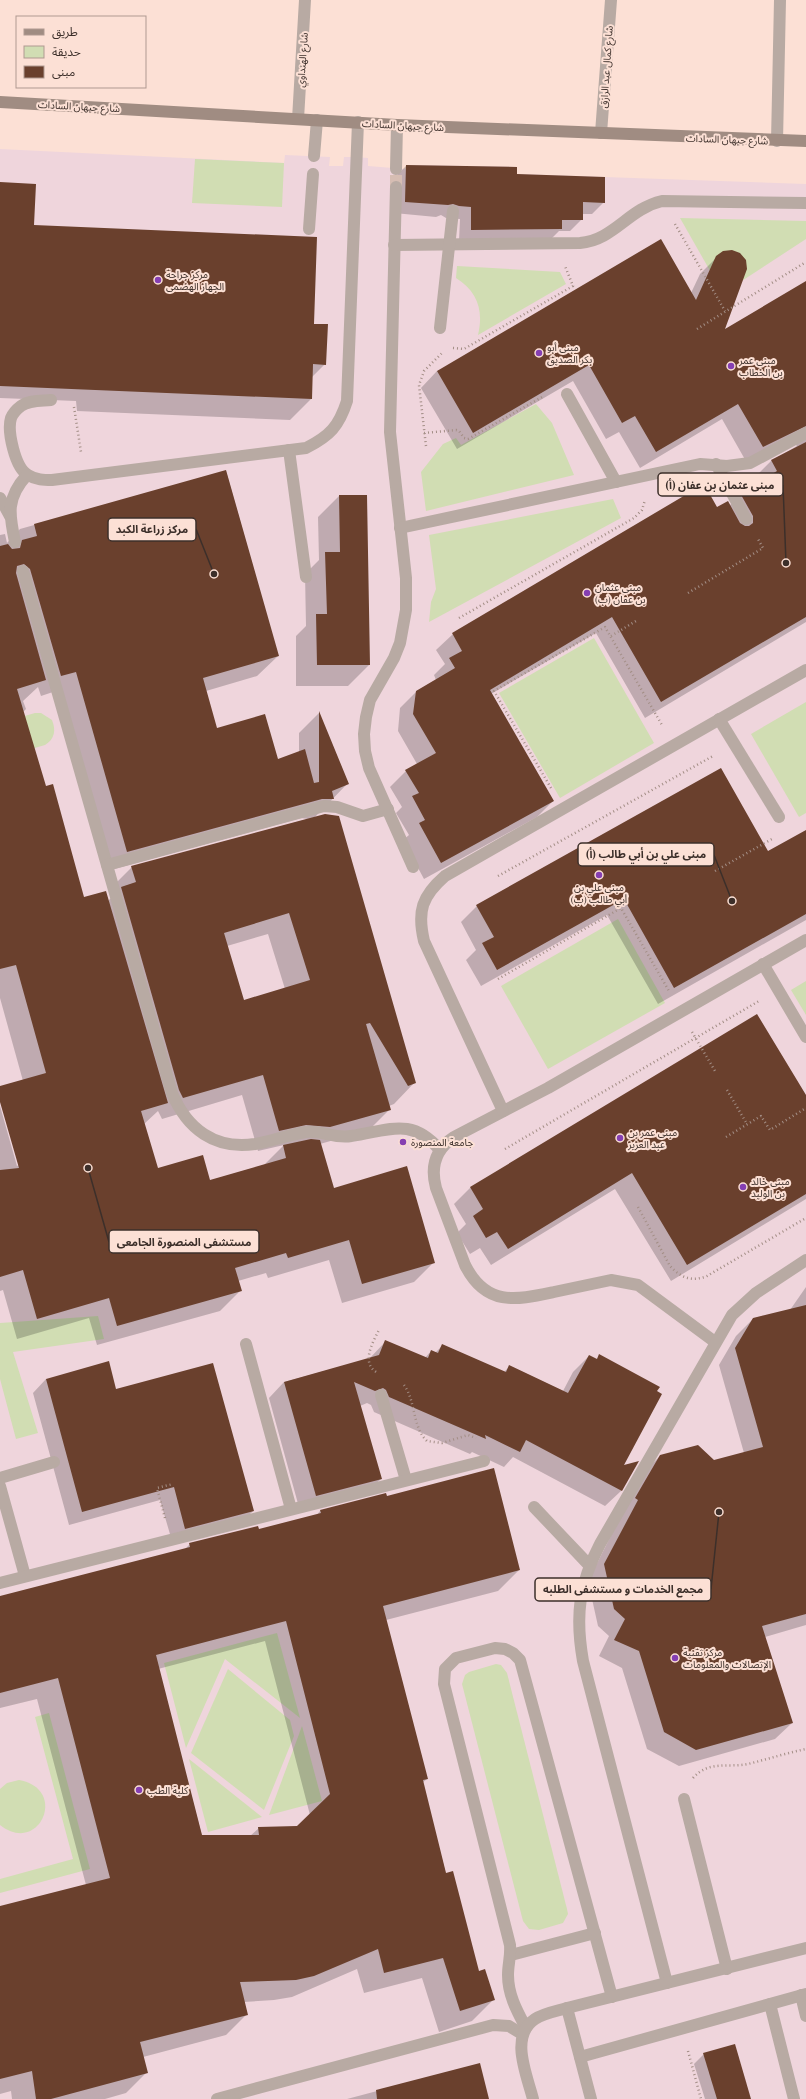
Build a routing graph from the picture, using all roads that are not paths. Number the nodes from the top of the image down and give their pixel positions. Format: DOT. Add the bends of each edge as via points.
graph roads {
  1 [pos="305,0"];
  2 [pos="610,0"];
  3 [pos="780,0"];
  4 [pos="0,102"];
  5 [pos="298,119"];
  6 [pos="317,120"];
  7 [pos="358,122"];
  8 [pos="398,125"];
  9 [pos="601,133"];
  10 [pos="777,141"];
  11 [pos="806,142"];
  12 [pos="314,156"];
  13 [pos="396,169"];
  14 [pos="313,174"];
  15 [pos="396,187"];
  16 [pos="806,203"];
  17 [pos="453,211"];
  18 [pos="309,229"];
  19 [pos="450,244"];
  20 [pos="394,245"];
  21 [pos="440,328"];
  22 [pos="566,394"];
  23 [pos="51,400"];
  24 [pos="806,433"];
  25 [pos="289,450"];
  26 [pos="716,464"];
  27 [pos="27,475"];
  28 [pos="616,482"];
  29 [pos="0,498"];
  30 [pos="10,516"];
  31 [pos="746,519"];
  32 [pos="400,528"];
  33 [pos="15,542"];
  34 [pos="23,571"];
  35 [pos="306,577"];
  36 [pos="806,670"];
  37 [pos="719,719"];
  38 [pos="388,809"];
  39 [pos="779,816"];
  40 [pos="107,865"];
  41 [pos="413,867"];
  42 [pos="806,940"];
  43 [pos="764,964"];
  44 [pos="806,1037"];
  45 [pos="503,1111"];
  46 [pos="440,1150"];
  47 [pos="806,1260"];
  48 [pos="715,1342"];
  49 [pos="246,1344"];
  50 [pos="381,1395"];
  51 [pos="484,1461"];
  52 [pos="54,1462"];
  53 [pos="0,1478"];
  54 [pos="406,1480"];
  55 [pos="0,1486"];
  56 [pos="534,1507"];
  57 [pos="291,1509"];
  58 [pos="589,1565"];
  59 [pos="25,1576"];
  60 [pos="0,1583"];
  61 [pos="684,1799"];
  62 [pos="595,1932"];
  63 [pos="806,1948"];
  64 [pos="511,1955"];
  65 [pos="726,1969"];
  66 [pos="667,1983"];
  67 [pos="803,1995"];
  68 [pos="612,1997"];
  69 [pos="770,2004"];
  70 [pos="567,2008"];
  71 [pos="806,2016"];
  72 [pos="524,2031"];
  73 [pos="580,2057"];
  74 [pos="217,2099"];
  75 [pos="533,2099"];
  76 [pos="591,2099"];
  77 [pos="794,2099"];
  1 -- 5 [label="street, شارع الهنداوي"];
  2 -- 9 [label="street, شارع كمال عبد الرازق"];
  3 -- 10 [label="street"];
  4 -- 5 [label="main road, شارع جيهان السادات"];
  5 -- 6 [label="main road, شارع جيهان السادات"];
  6 -- 7 [label="main road, شارع جيهان السادات"];
  6 -- 12 [label="street"];
  7 -- 8 [label="main road, شارع جيهان السادات"];
  7 -- 25 [label="street" via="347,401 342,416 325,437 306,448"];
  8 -- 9 [label="main road, شارع جيهان السادات"];
  8 -- 13 [label="street"];
  9 -- 10 [label="main road, شارع جيهان السادات"];
  10 -- 11 [label="main road, شارع جيهان السادات"];
  14 -- 18 [label="street"];
  15 -- 20 [label="street"];
  16 -- 19 [label="street" via="662,201 641,208 613,231 597,240 555,244"];
  17 -- 19 [label="street"];
  19 -- 20 [label="street"];
  19 -- 21 [label="street"];
  20 -- 32 [label="street" via="390,432"];
  22 -- 28 [label="street"];
  23 -- 27 [label="street" via="26,403 11,416 14,453 18,465"];
  24 -- 26 [label="street" via="750,463 727,466"];
  25 -- 27 [label="street" via="52,480 39,480"];
  25 -- 35 [label="street"];
  26 -- 28 [label="street" via="700,464"];
  26 -- 31 [label="street"];
  27 -- 30 [label="street" via="14,494"];
  28 -- 32 [label="street"];
  29 -- 30 [label="street"];
  30 -- 33 [label="street"];
  32 -- 38 [label="street" via="407,594 404,627 394,658 370,700 364,734 365,752 370,768"];
  34 -- 40 [label="street"];
  36 -- 37 [label="street"];
  37 -- 39 [label="street"];
  37 -- 45 [label="street" via="445,876 431,888 422,904 420,923 424,941"];
  38 -- 40 [label="street" via="363,816 337,807 324,806"];
  38 -- 41 [label="street"];
  40 -- 46 [label="street" via="172,1093 186,1120 198,1130 226,1144 241,1146 304,1132 345,1137 399,1127 422,1133"];
  42 -- 43 [label="street"];
  43 -- 44 [label="street"];
  43 -- 45 [label="street"];
  45 -- 46 [label="street" via="454,1137"];
  46 -- 48 [label="street" via="433,1168 436,1188 465,1265 470,1275 485,1290 494,1295 514,1299 611,1280 624,1281 638,1285 650,1293"];
  47 -- 48 [label="street" via="744,1302 732,1315"];
  48 -- 58 [label="street"];
  49 -- 57 [label="street"];
  50 -- 54 [label="street"];
  51 -- 54 [label="street"];
  52 -- 53 [label="street"];
  54 -- 57 [label="street"];
  55 -- 59 [label="street"];
  56 -- 58 [label="street"];
  57 -- 59 [label="street"];
  58 -- 66 [label="street" via="578,1613 578,1637"];
  59 -- 60 [label="street"];
  61 -- 65 [label="street"];
  62 -- 64 [label="street"];
  62 -- 64 [label="street" via="520,1660 513,1653 496,1648 462,1657 450,1662 445,1669 444,1684"];
  62 -- 68 [label="street"];
  63 -- 65 [label="street"];
  64 -- 72 [label="street" via="508,1983"];
  65 -- 66 [label="street"];
  66 -- 68 [label="street"];
  67 -- 69 [label="street"];
  67 -- 71 [label="street"];
  68 -- 70 [label="street"];
  69 -- 73 [label="street"];
  69 -- 77 [label="street"];
  70 -- 72 [label="street" via="536,2018"];
  70 -- 73 [label="street"];
  72 -- 74 [label="street" via="494,2025"];
  72 -- 75 [label="street" via="522,2054"];
  73 -- 76 [label="street"];
}
